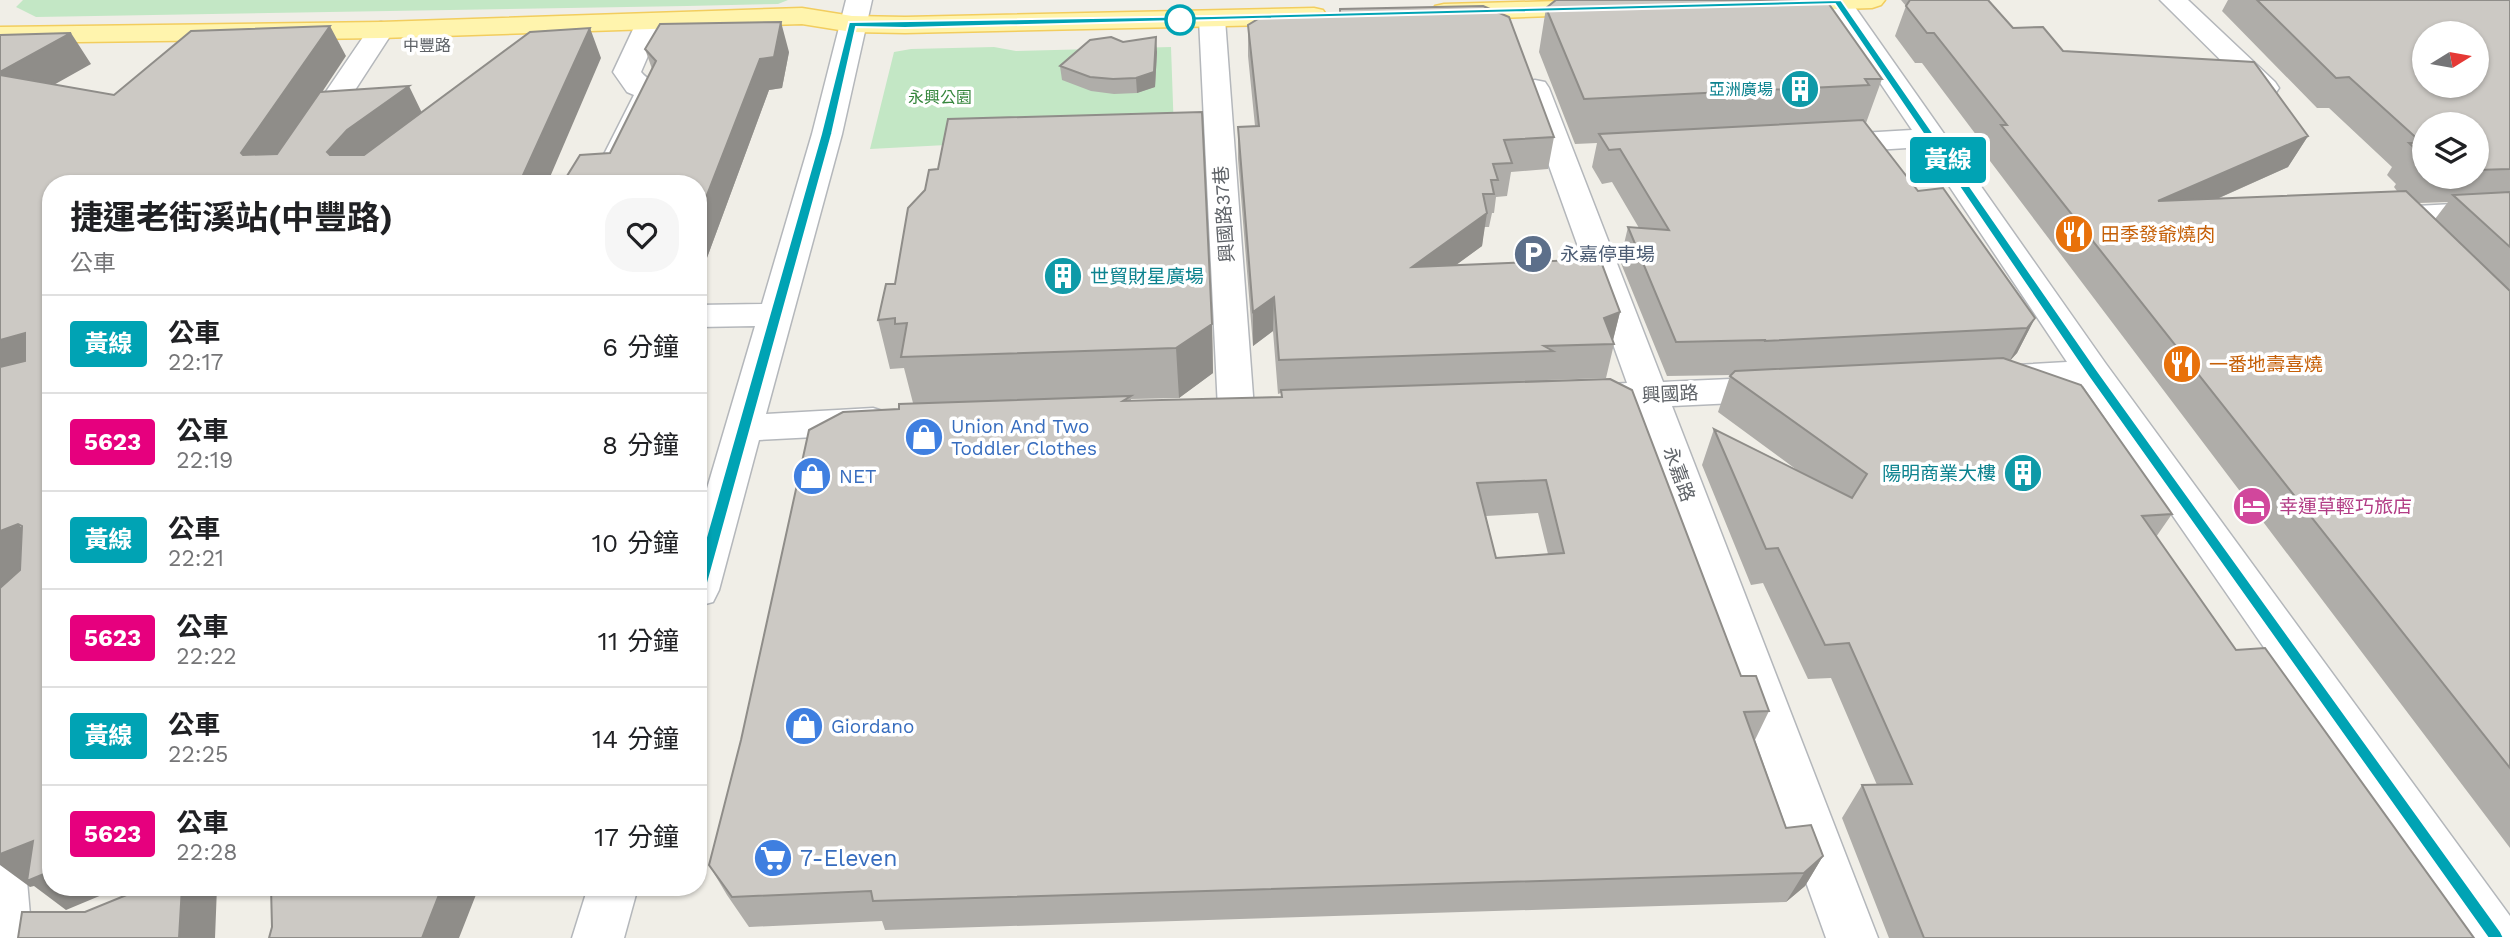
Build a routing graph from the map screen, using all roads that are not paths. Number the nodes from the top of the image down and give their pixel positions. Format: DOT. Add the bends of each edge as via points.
graph roads {
  1 [pos="1838,0"];
  2 [pos="1872,0"];
  3 [pos="2173,0"];
  4 [pos="1749,4"];
  5 [pos="1628,7"];
  6 [pos="1507,10"];
  7 [pos="856,12"];
  8 [pos="1413,13"];
  9 [pos="1332,15"];
  10 [pos="1212,19"];
  11 [pos="645,33"];
  12 [pos="0,35"];
  13 [pos="376,38"];
  14 [pos="0,53"];
  15 [pos="2265,88"];
  16 [pos="1934,138"];
  17 [pos="1796,145"];
  18 [pos="284,175"];
  19 [pos="608,175"];
  20 [pos="2510,211"];
  21 [pos="2425,245"];
  22 [pos="776,315"];
  23 [pos="707,316"];
  24 [pos="2093,373"];
  25 [pos="1968,380"];
  26 [pos="1816,387"];
  27 [pos="1650,396"];
  28 [pos="1553,399"];
  29 [pos="1236,409"];
  30 [pos="910,420"];
  31 [pos="743,428"];
  32 [pos="707,558"];
  33 [pos="0,858"];
  34 [pos="610,896"];
  35 [pos="6,938"];
  36 [pos="598,938"];
  37 [pos="1852,938"];
  38 [pos="2495,938"];
  1 -- 2 [label="main road"];
  1 -- 4 [label="main road"];
  1 -- 16 [label="street"];
  3 -- 15 [label="street"];
  5 -- 6 [label="main road"];
  6 -- 8 [label="main road"];
  6 -- 27 [label="street, 永嘉路" via="1522,53 1575,156"];
  7 -- 10 [label="main road, 中豐路" via="905,25"];
  7 -- 11 [label="main road, 中豐路" via="784,32"];
  7 -- 22 [label="street"];
  9 -- 10 [label="main road, 中豐路"];
  10 -- 29 [label="street, 興國路37巷"];
  11 -- 13 [label="main road, 中豐路" via="544,41"];
  11 -- 19 [label="street" via="627,72 636,86 650,91"];
  12 -- 13 [label="main road, 中豐路"];
  13 -- 14 [label="main road, 中豐路"];
  13 -- 18 [label="street"];
  16 -- 17 [label="street"];
  16 -- 24 [label="street"];
  20 -- 21 [label="street" via="2397,217"];
  22 -- 23 [label="street"];
  22 -- 31 [label="street"];
  24 -- 25 [label="street"];
  24 -- 38 [label="street"];
  26 -- 27 [label="street, 興國路"];
  27 -- 28 [label="street, 興國路"];
  27 -- 37 [label="street, 永嘉路"];
  30 -- 31 [label="street"];
  31 -- 32 [label="street"];
  33 -- 35 [label="street"];
  34 -- 36 [label="street"];
}
